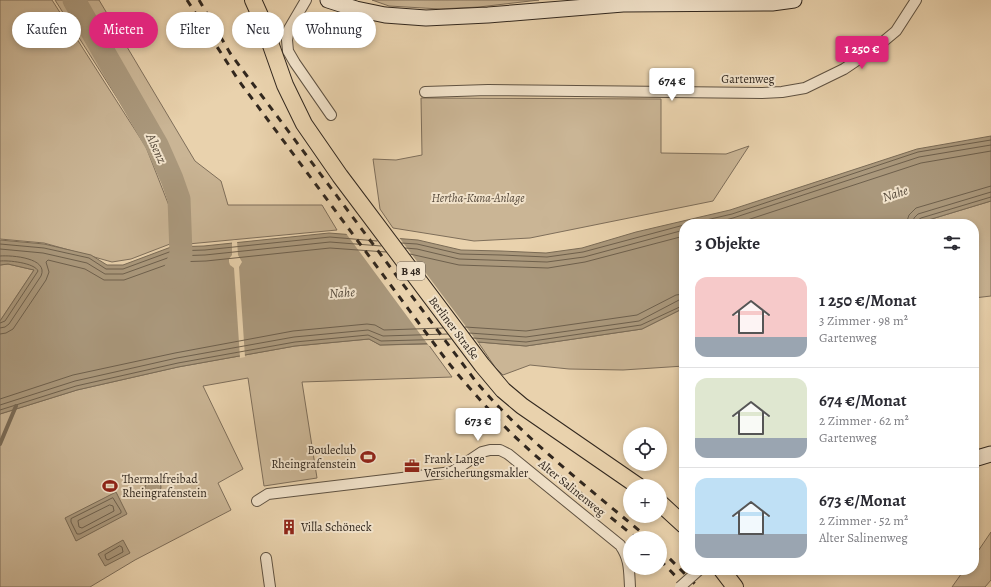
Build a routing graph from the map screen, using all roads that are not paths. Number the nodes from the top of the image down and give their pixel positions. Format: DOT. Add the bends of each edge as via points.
graph roads {
  1 [pos="253,0"];
  2 [pos="306,0"];
  3 [pos="328,0"];
  4 [pos="794,0"];
  5 [pos="916,0"];
  6 [pos="425,92"];
  7 [pos="330,115"];
  8 [pos="991,454"];
  9 [pos="979,458"];
  10 [pos="628,479"];
  11 [pos="257,501"];
  12 [pos="667,509"];
  13 [pos="679,520"];
  14 [pos="266,558"];
  15 [pos="693,575"];
  16 [pos="726,575"];
  17 [pos="270,587"];
  18 [pos="630,587"];
  19 [pos="680,587"];
  20 [pos="735,587"];
  1 -- 10 [label="main road, Berliner Straße / B 48" via="294,106 304,124 482,365 503,390 522,406"];
  2 -- 7 [label="street" via="289,29 288,51"];
  3 -- 4 [label="main road" via="385,15 426,18 623,4 772,3"];
  5 -- 6 [label="street, Gartenweg" via="896,31 878,46 844,69 805,88 762,93 488,90"];
  8 -- 9 [label="main road"];
  11 -- 18 [label="street, Alter Salinenweg" via="268,494 452,472 482,452 500,450 620,545 629,562"];
  12 -- 13 [label="main road"];
  14 -- 17 [label="street"];
  15 -- 19 [label="street, bridge"];
  16 -- 20 [label="main road"];
}
